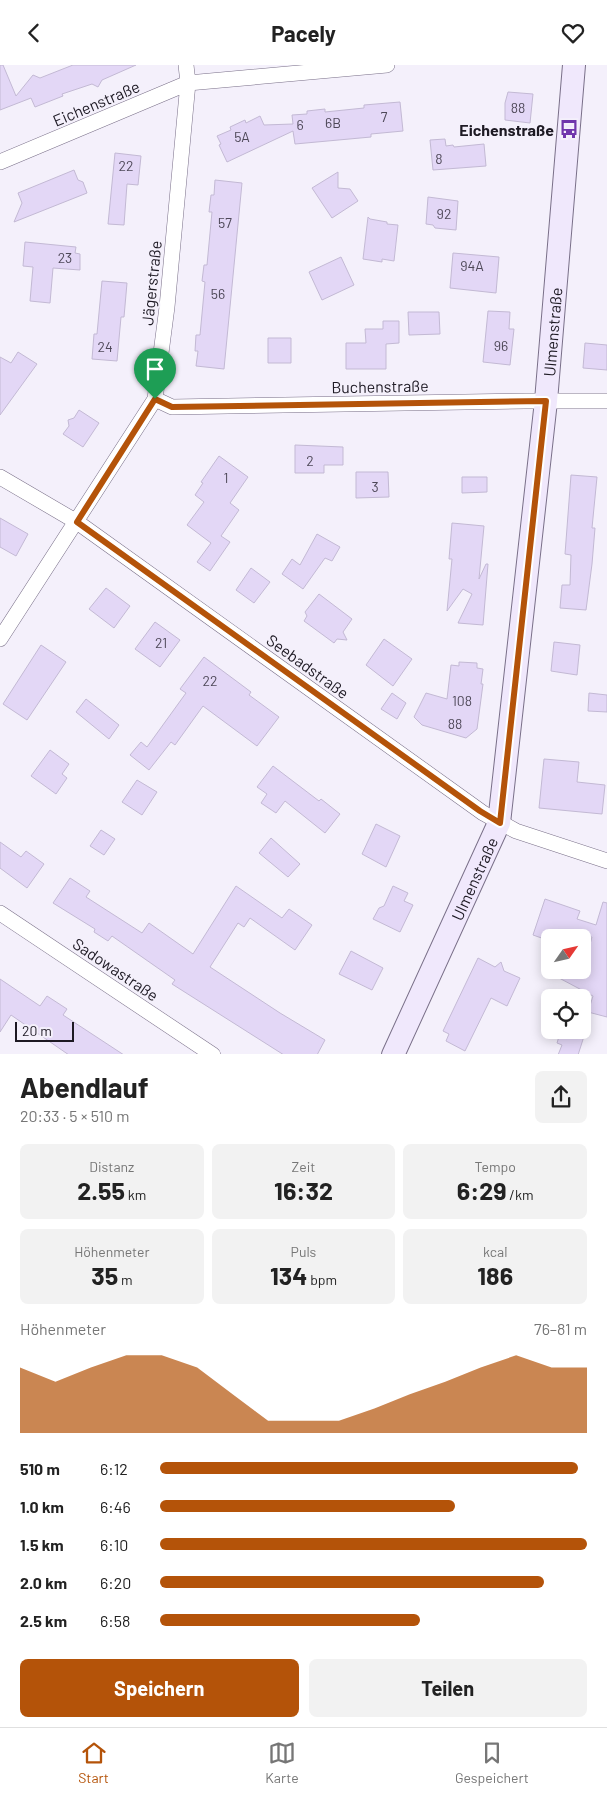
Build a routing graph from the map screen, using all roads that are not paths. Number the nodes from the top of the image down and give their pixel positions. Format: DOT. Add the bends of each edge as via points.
graph roads {
  1 [pos="186,65"];
  2 [pos="387,65"];
  3 [pos="574,65"];
  4 [pos="188,83"];
  5 [pos="0,162"];
  6 [pos="155,399"];
  7 [pos="546,401"];
  8 [pos="607,401"];
  9 [pos="0,477"];
  10 [pos="77,522"];
  11 [pos="0,639"];
  12 [pos="500,823"];
  13 [pos="607,861"];
  14 [pos="0,913"];
  15 [pos="212,1054"];
  16 [pos="393,1054"];
  1 -- 4 [label="street, Jägerstraße"];
  2 -- 4 [label="street, Eichenstraße"];
  3 -- 7 [label="street, Ulmenstraße"];
  4 -- 5 [label="street, Eichenstraße"];
  4 -- 6 [label="street, Jägerstraße"];
  6 -- 7 [label="street, Buchenstraße" via="172,407"];
  6 -- 10 [label="street, Jägerstraße"];
  7 -- 8 [label="street, Buchenstraße"];
  7 -- 12 [label="street, Ulmenstraße"];
  9 -- 10 [label="street, Seebadstraße"];
  10 -- 11 [label="street, Jägerstraße"];
  10 -- 12 [label="street, Seebadstraße"];
  12 -- 13 [label="street, Seebadstraße"];
  12 -- 16 [label="street, Ulmenstraße"];
  14 -- 15 [label="street, Sadowastraße"];
}
